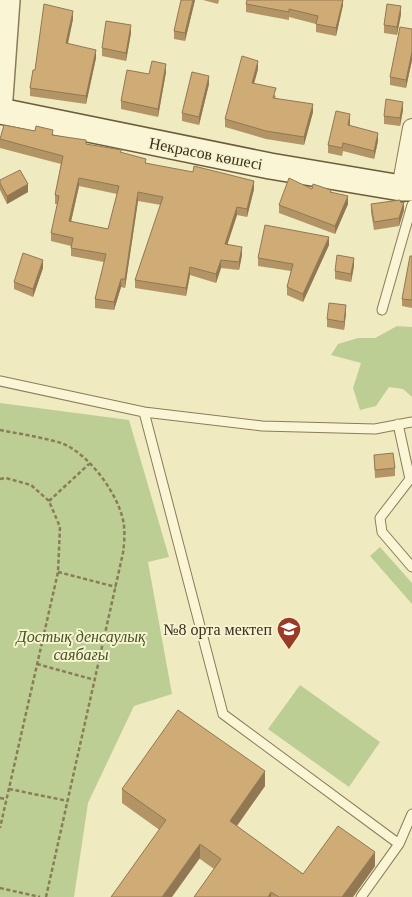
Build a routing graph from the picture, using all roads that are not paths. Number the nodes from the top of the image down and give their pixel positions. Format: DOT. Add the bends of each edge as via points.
graph roads {
  1 [pos="9,0"];
  2 [pos="0,112"];
  3 [pos="412,128"];
  4 [pos="408,194"];
  5 [pos="382,310"];
  6 [pos="0,381"];
  7 [pos="144,412"];
  8 [pos="412,422"];
  9 [pos="398,424"];
  10 [pos="411,480"];
  11 [pos="412,567"];
  12 [pos="412,814"];
  13 [pos="399,844"];
  14 [pos="361,897"];
  1 -- 2 [label="street"];
  2 -- 4 [label="main road, Некрасов көшесі"];
  3 -- 4 [label="street"];
  4 -- 5 [label="lane"];
  6 -- 7 [label="lane"];
  7 -- 9 [label="lane" via="262,426 375,429"];
  7 -- 13 [label="lane" via="223,714"];
  8 -- 9 [label="lane"];
  9 -- 10 [label="lane"];
  10 -- 11 [label="lane" via="380,518 382,532"];
  12 -- 13 [label="lane"];
  13 -- 14 [label="lane"];
}
